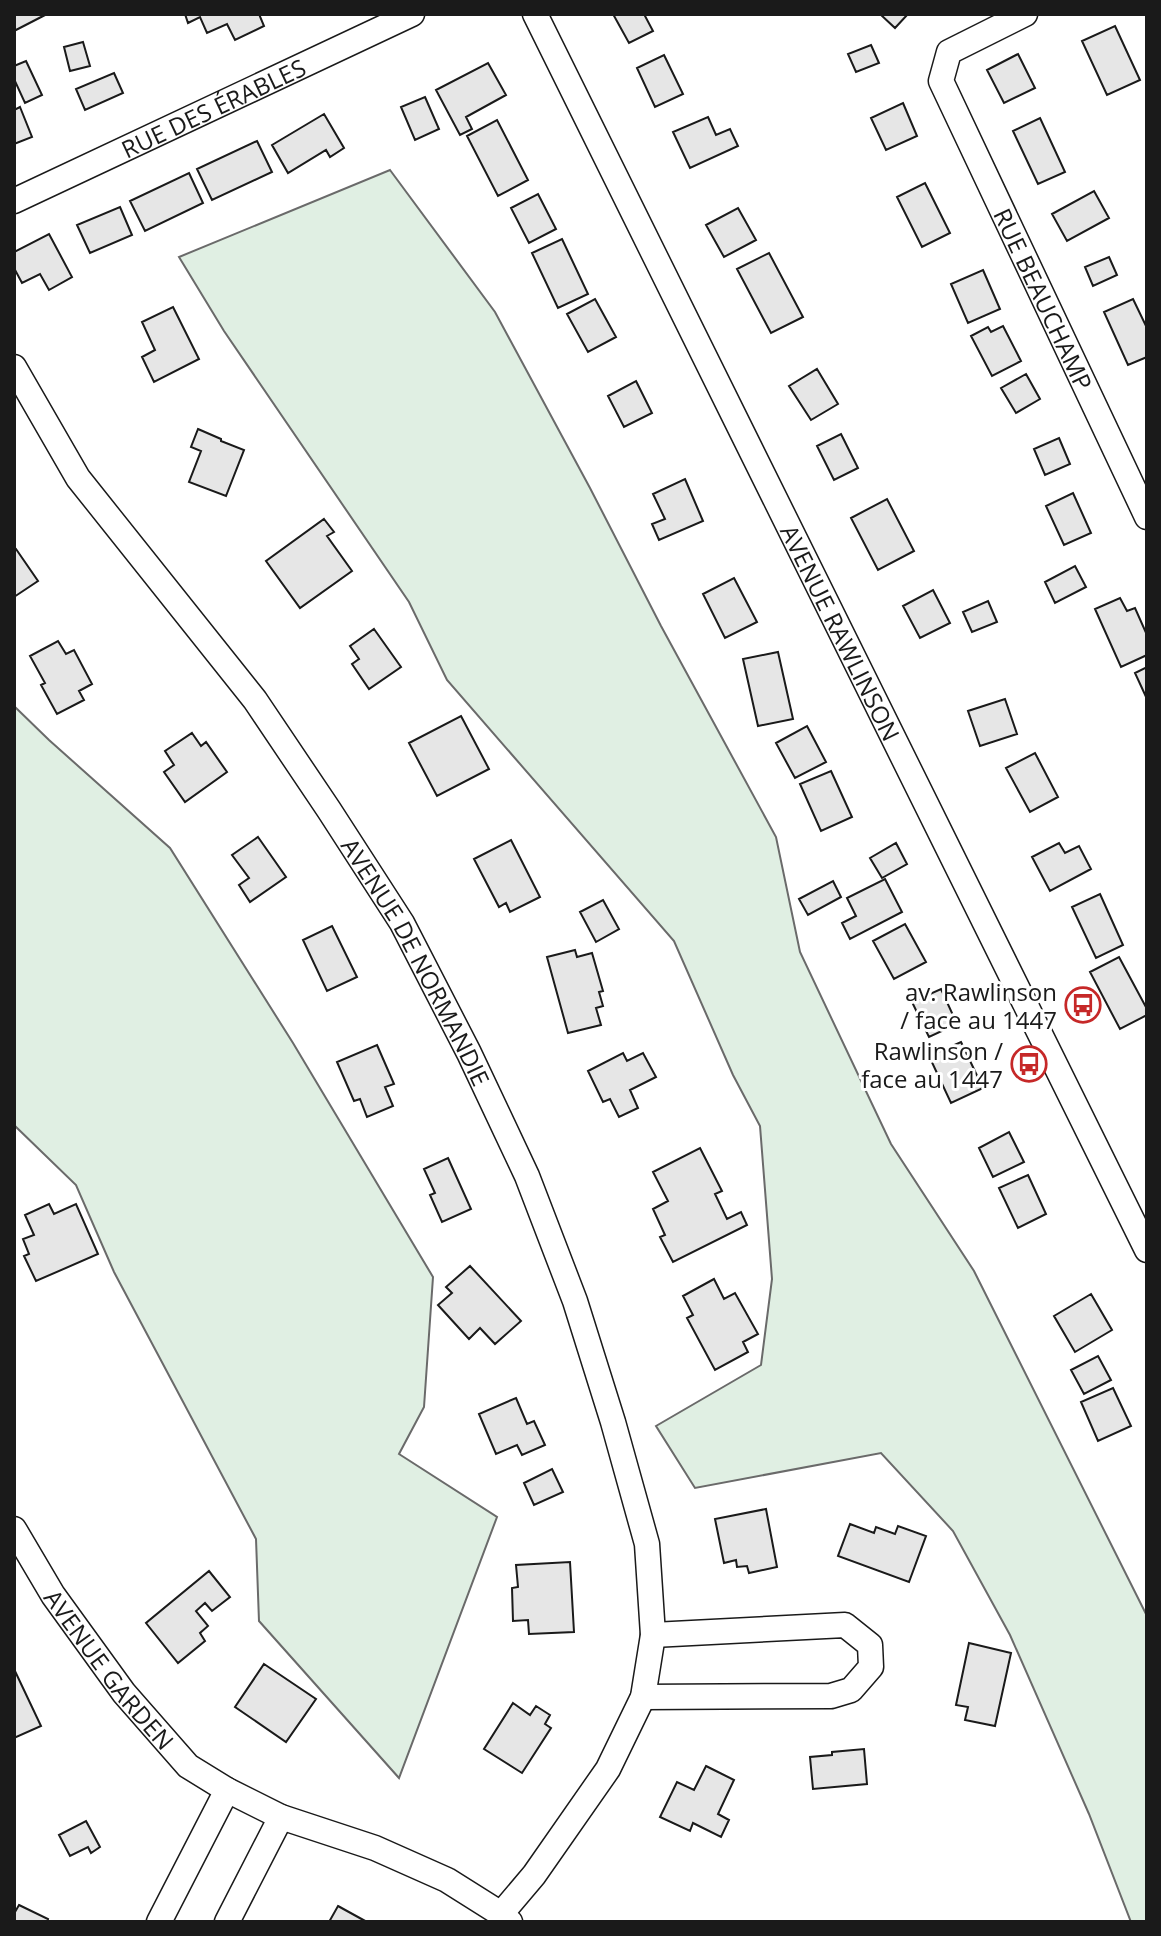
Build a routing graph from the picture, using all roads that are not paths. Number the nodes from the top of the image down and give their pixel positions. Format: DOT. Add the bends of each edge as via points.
graph roads {
  1 [pos="412,14"];
  2 [pos="535,14"];
  3 [pos="1025,14"];
  4 [pos="14,201"];
  5 [pos="14,367"];
  6 [pos="1147,517"];
  7 [pos="1147,1250"];
  8 [pos="14,1529"];
  9 [pos="653,1635"];
  10 [pos="643,1697"];
  11 [pos="227,1790"];
  12 [pos="281,1817"];
  13 [pos="505,1918"];
  14 [pos="159,1922"];
  15 [pos="227,1922"];
  1 -- 4 [label="street, RUE DES ÉRABLES"];
  2 -- 7 [label="street, AVENUE RAWLINSON"];
  3 -- 6 [label="street, RUE BEAUCHAMP" via="949,52 941,81"];
  5 -- 9 [label="street, AVENUE DE NORMANDIE" via="78,478 255,700 329,810 402,923 469,1053 527,1176 575,1301 647,1544"];
  8 -- 11 [label="street, AVENUE GARDEN" via="53,1595 124,1693 188,1766"];
  9 -- 10 [label="street, AVENUE DE NORMANDIE"];
  9 -- 10 [label="street" via="845,1625 870,1645 871,1667 851,1690 831,1696"];
  10 -- 13 [label="street, AVENUE DE NORMANDIE" via="608,1769"];
  11 -- 12 [label="street, AVENUE GARDEN"];
  11 -- 14 [label="street"];
  12 -- 13 [label="street, AVENUE GARDEN" via="375,1848 447,1880"];
  12 -- 15 [label="street"];
}
